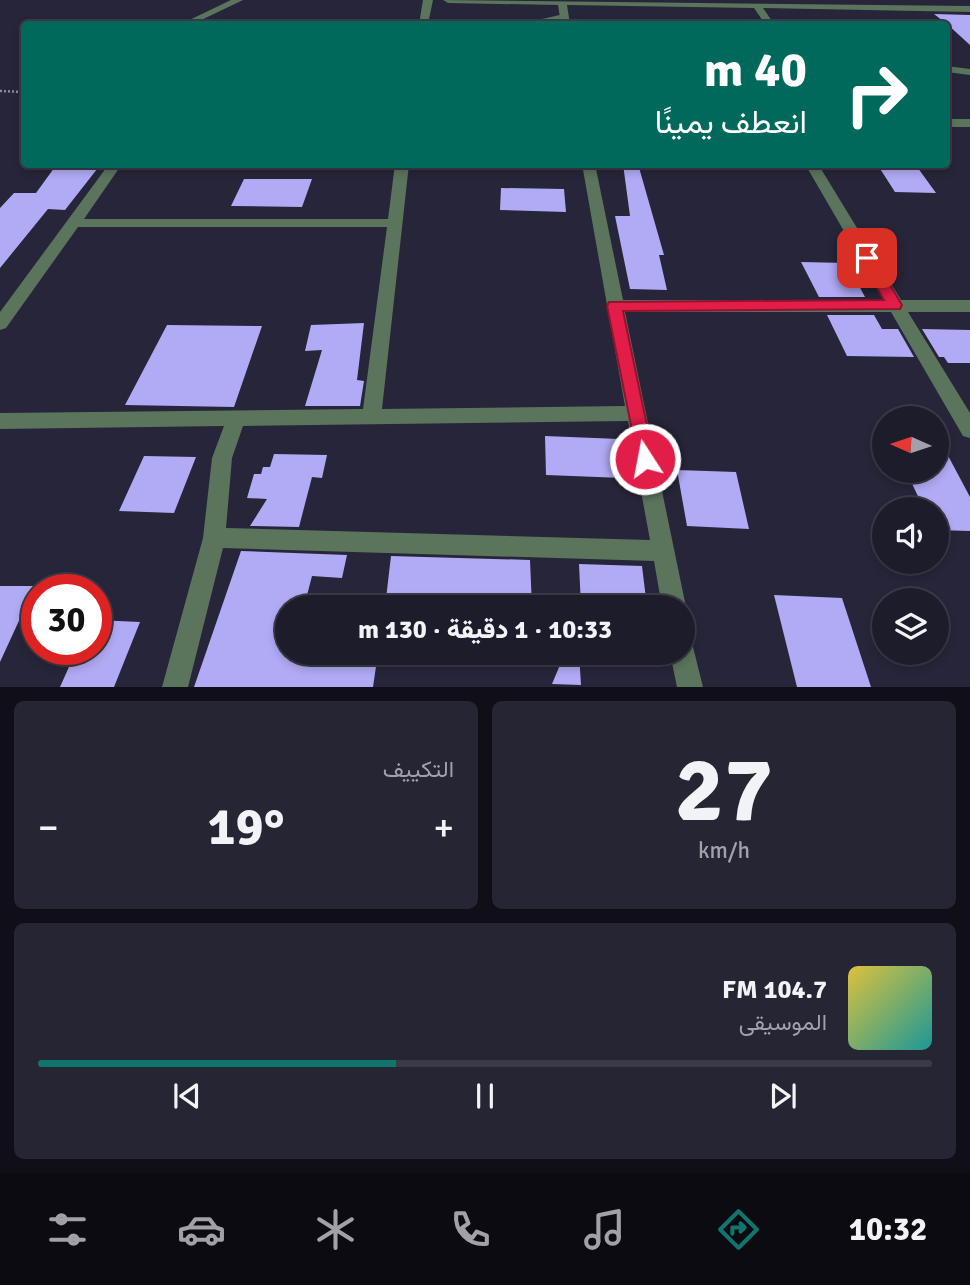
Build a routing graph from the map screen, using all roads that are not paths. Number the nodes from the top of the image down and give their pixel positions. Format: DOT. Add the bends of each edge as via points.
graph roads {
  1 [pos="238,0"];
  2 [pos="428,0"];
  3 [pos="447,0"];
  4 [pos="577,2"];
  5 [pos="704,2"];
  6 [pos="562,3"];
  7 [pos="783,3"];
  8 [pos="845,3"];
  9 [pos="757,6"];
  10 [pos="970,9"];
  11 [pos="192,21"];
  12 [pos="424,21"];
  13 [pos="564,21"];
  14 [pos="767,21"];
  15 [pos="950,69"];
  16 [pos="970,72"];
  17 [pos="950,123"];
  18 [pos="970,123"];
  19 [pos="113,168"];
  20 [pos="401,168"];
  21 [pos="589,168"];
  22 [pos="813,168"];
  23 [pos="73,223"];
  24 [pos="394,223"];
  25 [pos="895,305"];
  26 [pos="615,306"];
  27 [pos="970,306"];
  28 [pos="0,324"];
  29 [pos="636,414"];
  30 [pos="371,418"];
  31 [pos="236,419"];
  32 [pos="0,421"];
  33 [pos="970,430"];
  34 [pos="214,538"];
  35 [pos="663,551"];
  36 [pos="672,595"];
  37 [pos="685,665"];
  38 [pos="175,687"];
  39 [pos="690,687"];
  1 -- 11 [label="street"];
  2 -- 12 [label="street"];
  3 -- 6 [label="street"];
  4 -- 5 [label="street"];
  4 -- 6 [label="street"];
  5 -- 9 [label="street"];
  6 -- 13 [label="street"];
  7 -- 8 [label="street"];
  7 -- 9 [label="street"];
  8 -- 10 [label="street"];
  9 -- 14 [label="street"];
  15 -- 16 [label="street"];
  17 -- 18 [label="street"];
  19 -- 23 [label="street"];
  20 -- 24 [label="street"];
  21 -- 26 [label="street"];
  22 -- 25 [label="street"];
  23 -- 24 [label="street"];
  23 -- 28 [label="street"];
  24 -- 30 [label="street"];
  25 -- 26 [label="street"];
  25 -- 27 [label="street"];
  25 -- 33 [label="street"];
  26 -- 29 [label="street"];
  29 -- 30 [label="street"];
  29 -- 35 [label="street"];
  30 -- 31 [label="street"];
  31 -- 32 [label="street"];
  31 -- 34 [label="street" via="222,458"];
  34 -- 35 [label="street"];
  34 -- 38 [label="street"];
  35 -- 36 [label="street"];
  37 -- 39 [label="street"];
}
